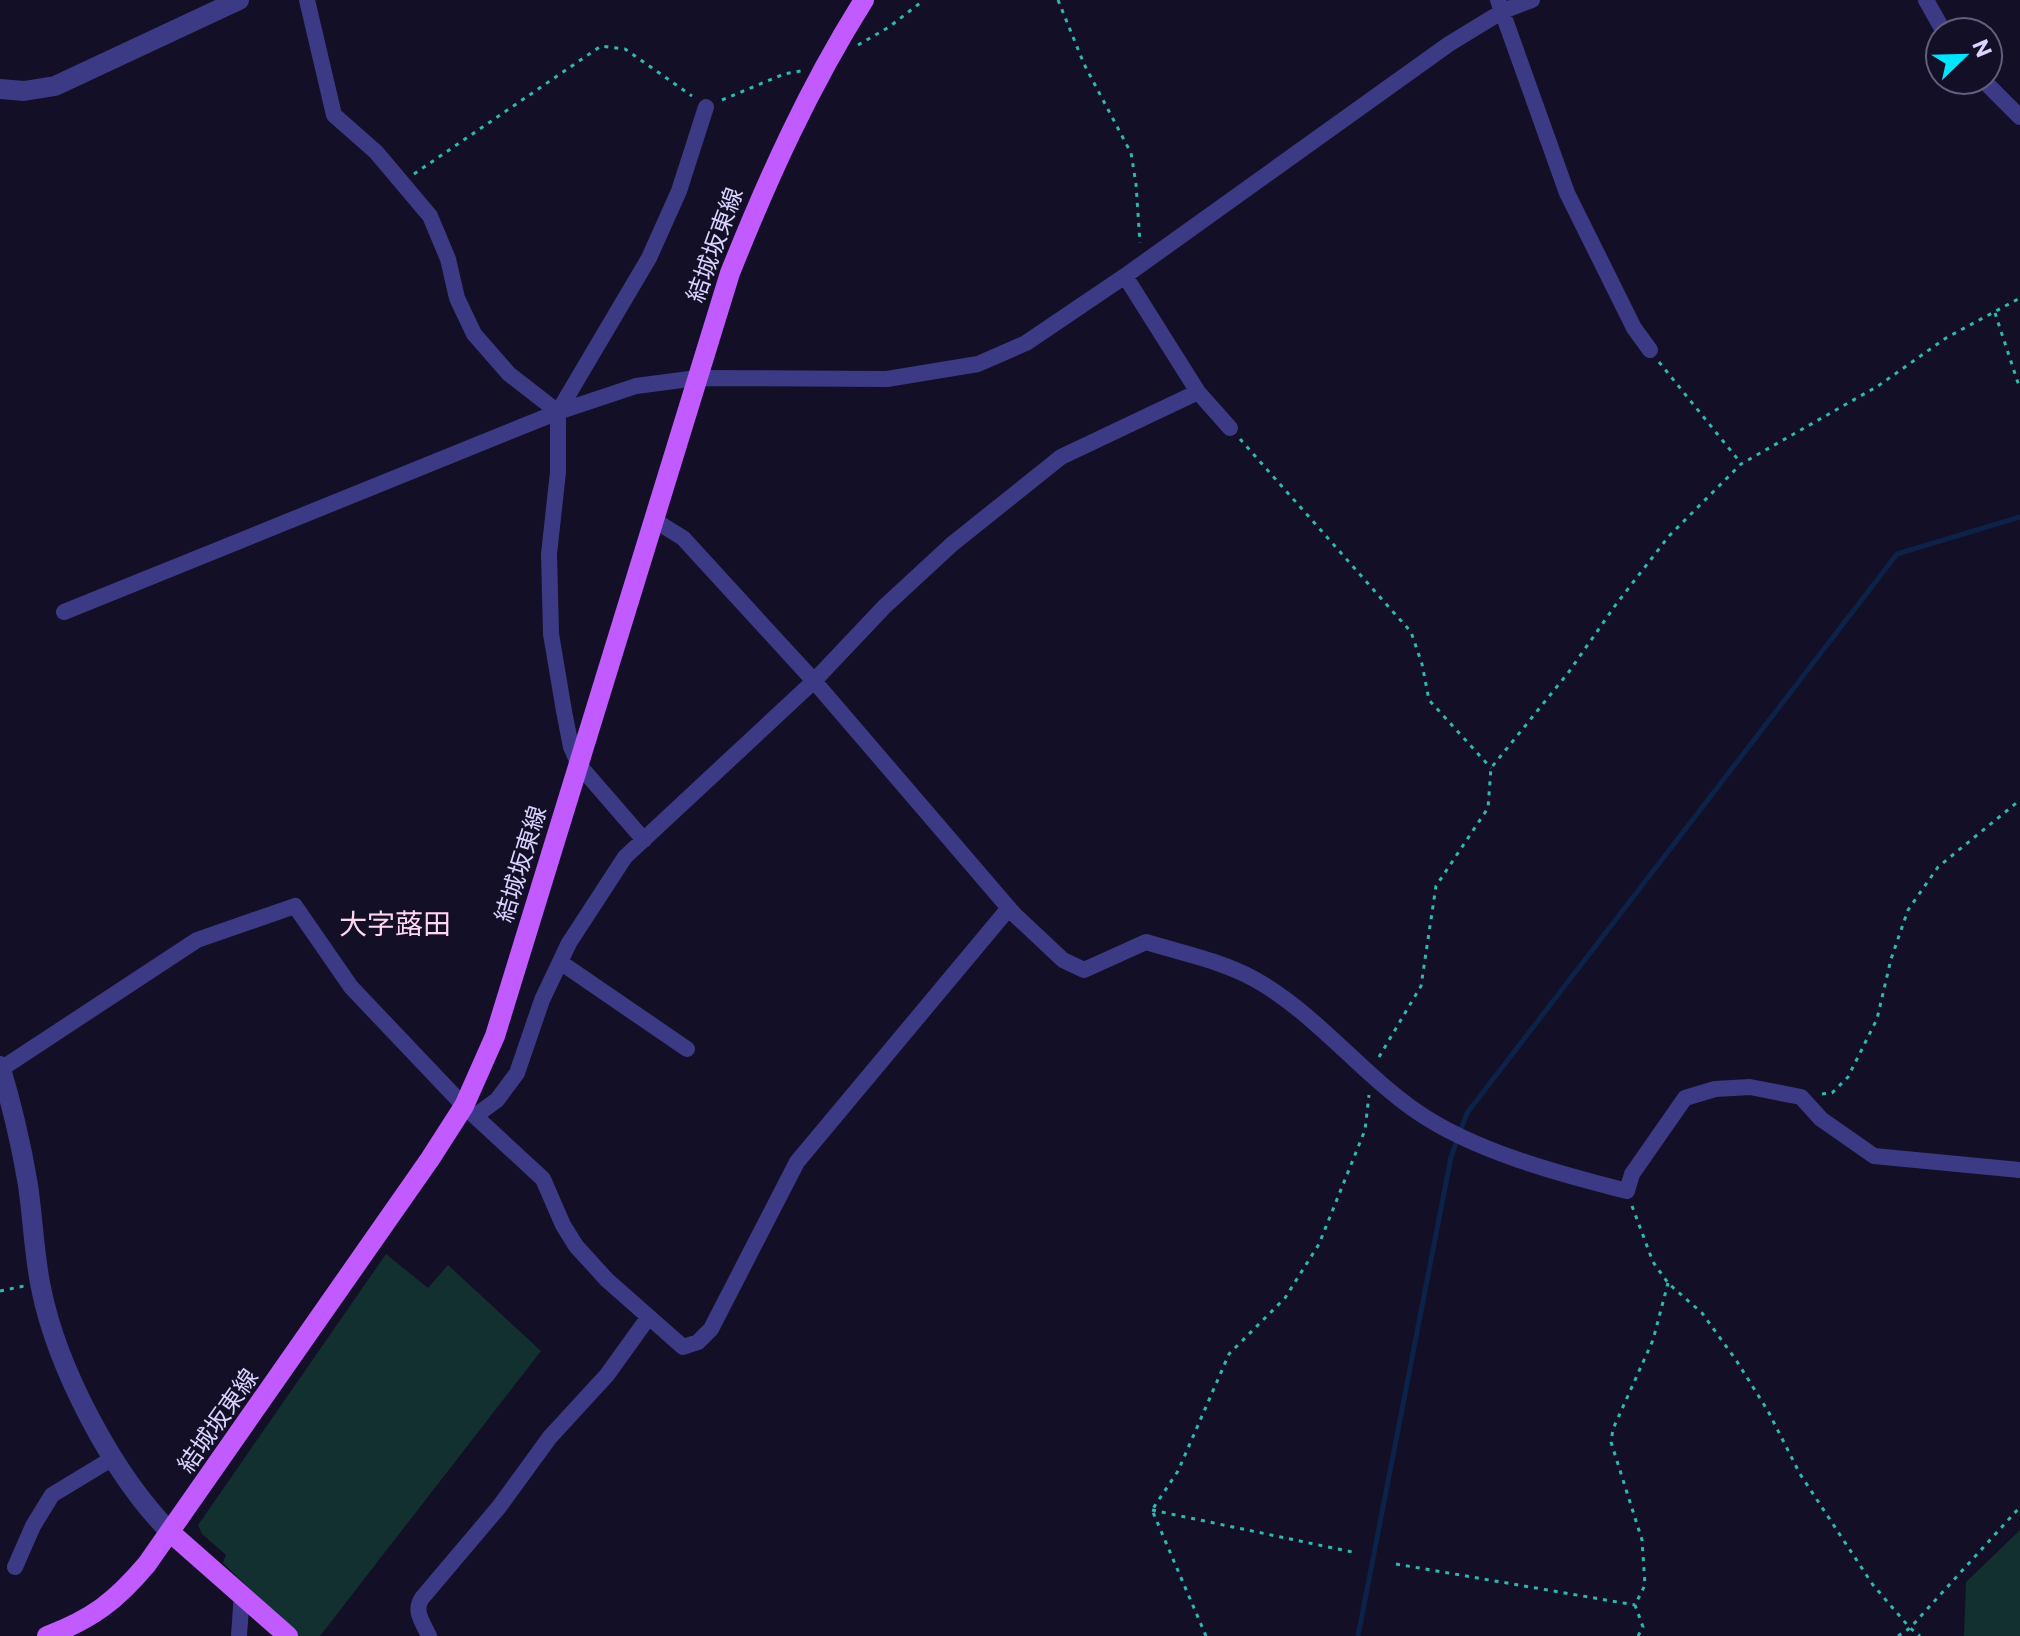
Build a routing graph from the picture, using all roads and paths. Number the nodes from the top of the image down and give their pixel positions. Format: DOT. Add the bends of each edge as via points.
graph roads {
  1 [pos="239,0"];
  2 [pos="307,0"];
  3 [pos="924,0"];
  4 [pos="1058,0"];
  5 [pos="1532,0"];
  6 [pos="854,5"];
  7 [pos="1500,6"];
  8 [pos="857,46"];
  9 [pos="824,67"];
  10 [pos="0,89"];
  11 [pos="1999,96"];
  12 [pos="706,107"];
  13 [pos="2020,117"];
  14 [pos="401,183"];
  15 [pos="1142,262"];
  16 [pos="1125,276"];
  17 [pos="2020,298"];
  18 [pos="1995,313"];
  19 [pos="1650,350"];
  20 [pos="697,378"];
  21 [pos="2020,389"];
  22 [pos="1198,392"];
  23 [pos="558,412"];
  24 [pos="1230,428"];
  25 [pos="1741,464"];
  26 [pos="654,520"];
  27 [pos="64,612"];
  28 [pos="814,681"];
  29 [pos="579,765"];
  30 [pos="1491,768"];
  31 [pos="2020,800"];
  32 [pos="644,840"];
  33 [pos="1009,908"];
  34 [pos="560,962"];
  35 [pos="687,1049"];
  36 [pos="0,1068"];
  37 [pos="1371,1075"];
  38 [pos="1801,1097"];
  39 [pos="469,1111"];
  40 [pos="2020,1170"];
  41 [pos="1627,1191"];
  42 [pos="1668,1283"];
  43 [pos="648,1318"];
  44 [pos="113,1458"];
  45 [pos="2020,1507"];
  46 [pos="1152,1510"];
  47 [pos="171,1533"];
  48 [pos="1357,1553"];
  49 [pos="1396,1564"];
  50 [pos="15,1567"];
  51 [pos="242,1593"];
  52 [pos="1635,1605"];
  53 [pos="1910,1628"];
  54 [pos="47,1636"];
  55 [pos="239,1636"];
  56 [pos="288,1636"];
  57 [pos="429,1636"];
  58 [pos="1206,1636"];
  59 [pos="1638,1636"];
  60 [pos="1898,1636"];
  61 [pos="1920,1636"];
  1 -- 10 [label="street" via="55,86"];
  2 -- 14 [label="street" via="334,115"];
  3 -- 8 [label="path"];
  4 -- 15 [label="path" via="1084,64 1131,153"];
  5 -- 7 [label="street"];
  6 -- 9 [label="main road, 結城坂東線"];
  7 -- 15 [label="street"];
  7 -- 19 [label="street" via="1567,193"];
  9 -- 12 [label="path" via="784,74"];
  9 -- 20 [label="main road, 結城坂東線" via="768,178 730,273"];
  11 -- 13 [label="street"];
  12 -- 14 [label="path" via="625,49 601,46"];
  12 -- 23 [label="street" via="679,191 649,258"];
  14 -- 23 [label="street" via="430,216 474,334 509,374"];
  15 -- 16 [label="street"];
  16 -- 20 [label="street" via="1026,343 978,364 887,379"];
  16 -- 22 [label="street"];
  17 -- 18 [label="path"];
  18 -- 21 [label="path"];
  18 -- 25 [label="path"];
  19 -- 25 [label="path"];
  20 -- 23 [label="street" via="636,386"];
  20 -- 26 [label="main road, 結城坂東線"];
  22 -- 24 [label="street"];
  22 -- 28 [label="street" via="1061,457 951,545"];
  23 -- 27 [label="street"];
  23 -- 29 [label="street" via="549,554 551,634 568,735"];
  24 -- 30 [label="path" via="1411,632 1429,700"];
  25 -- 30 [label="path" via="1669,536"];
  26 -- 28 [label="street" via="683,538"];
  26 -- 29 [label="main road, 結城坂東線"];
  28 -- 32 [label="street"];
  28 -- 33 [label="street"];
  29 -- 32 [label="street"];
  29 -- 39 [label="main road, 結城坂東線"];
  30 -- 37 [label="path" via="1488,808 1436,886 1421,986"];
  31 -- 38 [label="path" via="1938,867 1908,910 1877,1019 1848,1077 1832,1093"];
  32 -- 34 [label="street" via="625,857"];
  33 -- 37 [label="street" via="1063,960 1084,970 1146,942 1256,980"];
  33 -- 43 [label="street" via="797,1162 711,1329 683,1347"];
  34 -- 35 [label="street"];
  34 -- 39 [label="street" via="517,1073 497,1100"];
  36 -- 39 [label="street" via="197,940 295,906 351,987"];
  36 -- 44 [label="street" via="15,1114 41,1287 54,1334"];
  37 -- 41 [label="street" via="1459,1137"];
  37 -- 46 [label="path" via="1365,1130 1319,1244 1285,1298 1229,1354 1178,1471"];
  38 -- 40 [label="street" via="1821,1119 1874,1156"];
  38 -- 41 [label="street" via="1750,1087 1685,1098 1632,1174"];
  39 -- 43 [label="street" via="543,1179 576,1246"];
  39 -- 47 [label="main road, 結城坂東線"];
  41 -- 42 [label="path" via="1653,1262"];
  42 -- 52 [label="path" via="1653,1340 1611,1442 1642,1540 1645,1585"];
  42 -- 53 [label="path" via="1702,1313 1736,1360 1800,1474 1873,1585"];
  43 -- 57 [label="street" via="417,1605"];
  44 -- 47 [label="street"];
  44 -- 50 [label="street" via="52,1495"];
  45 -- 53 [label="path"];
  46 -- 48 [label="path"];
  46 -- 58 [label="path"];
  47 -- 51 [label="main road"];
  47 -- 54 [label="main road, 結城坂東線" via="135,1579 99,1612"];
  49 -- 52 [label="path"];
  51 -- 55 [label="street"];
  51 -- 56 [label="main road"];
  52 -- 59 [label="path" via="1643,1627"];
  53 -- 60 [label="path"];
  53 -- 61 [label="path"];
}
